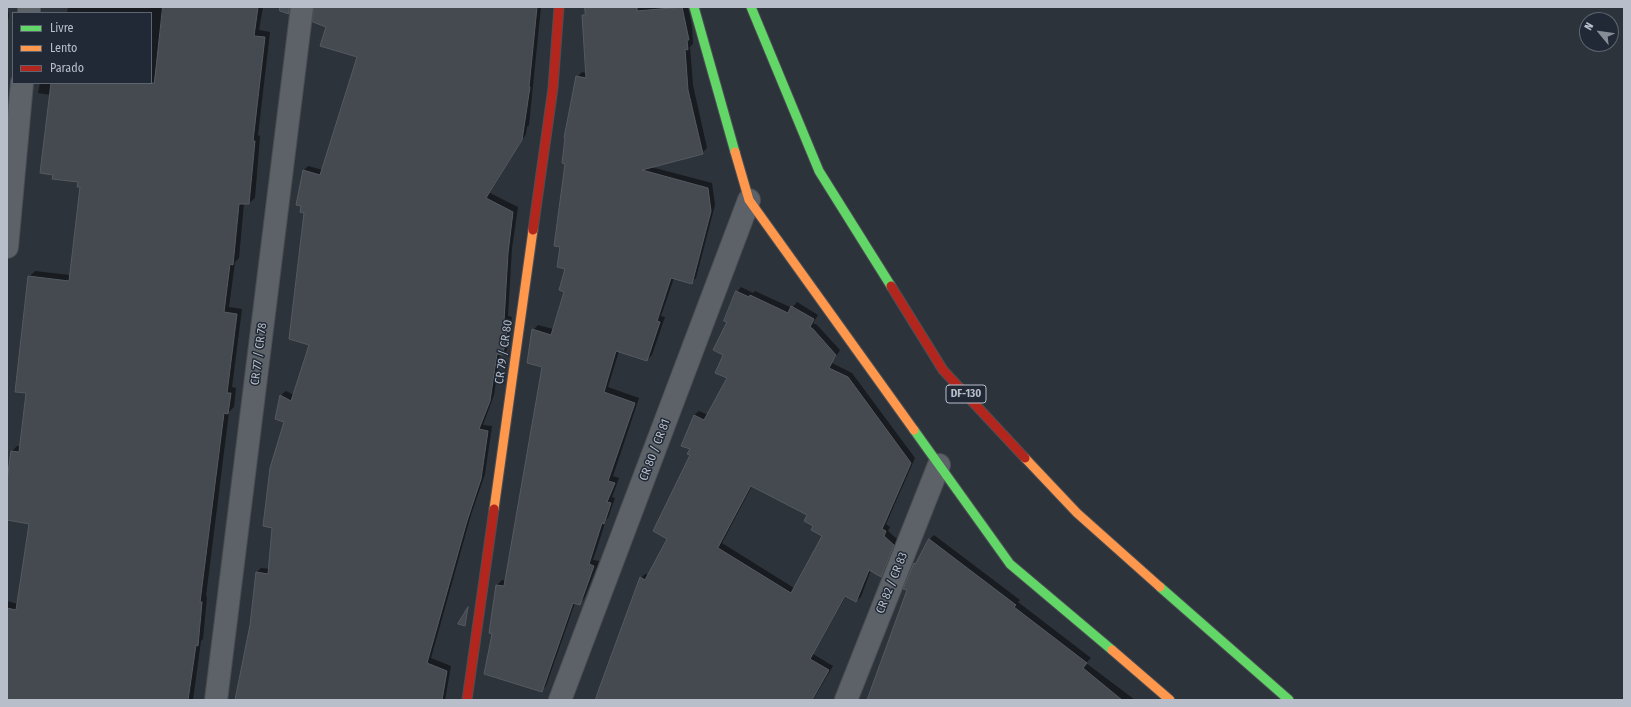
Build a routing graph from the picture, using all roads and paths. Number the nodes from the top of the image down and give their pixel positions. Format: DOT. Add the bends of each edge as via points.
graph roads {
  1 [pos="302,7"];
  2 [pos="559,7"];
  3 [pos="694,7"];
  4 [pos="751,7"];
  5 [pos="22,84"];
  6 [pos="749,200"];
  7 [pos="7,247"];
  8 [pos="939,465"];
  9 [pos="216,700"];
  10 [pos="467,700"];
  11 [pos="560,700"];
  12 [pos="846,700"];
  13 [pos="1170,700"];
  14 [pos="1289,700"];
  1 -- 9 [label="street, CR 77 / CR 78"];
  2 -- 10 [label="street, CR 79 / CR 80" via="553,88"];
  3 -- 6 [label="street"];
  4 -- 14 [label="street, DF-130" via="819,171 943,370 1077,513"];
  5 -- 7 [label="street"];
  6 -- 8 [label="street"];
  6 -- 11 [label="street, CR 80 / CR 81"];
  8 -- 12 [label="street, CR 82 / CR 83"];
  8 -- 13 [label="street" via="1010,564"];
}
